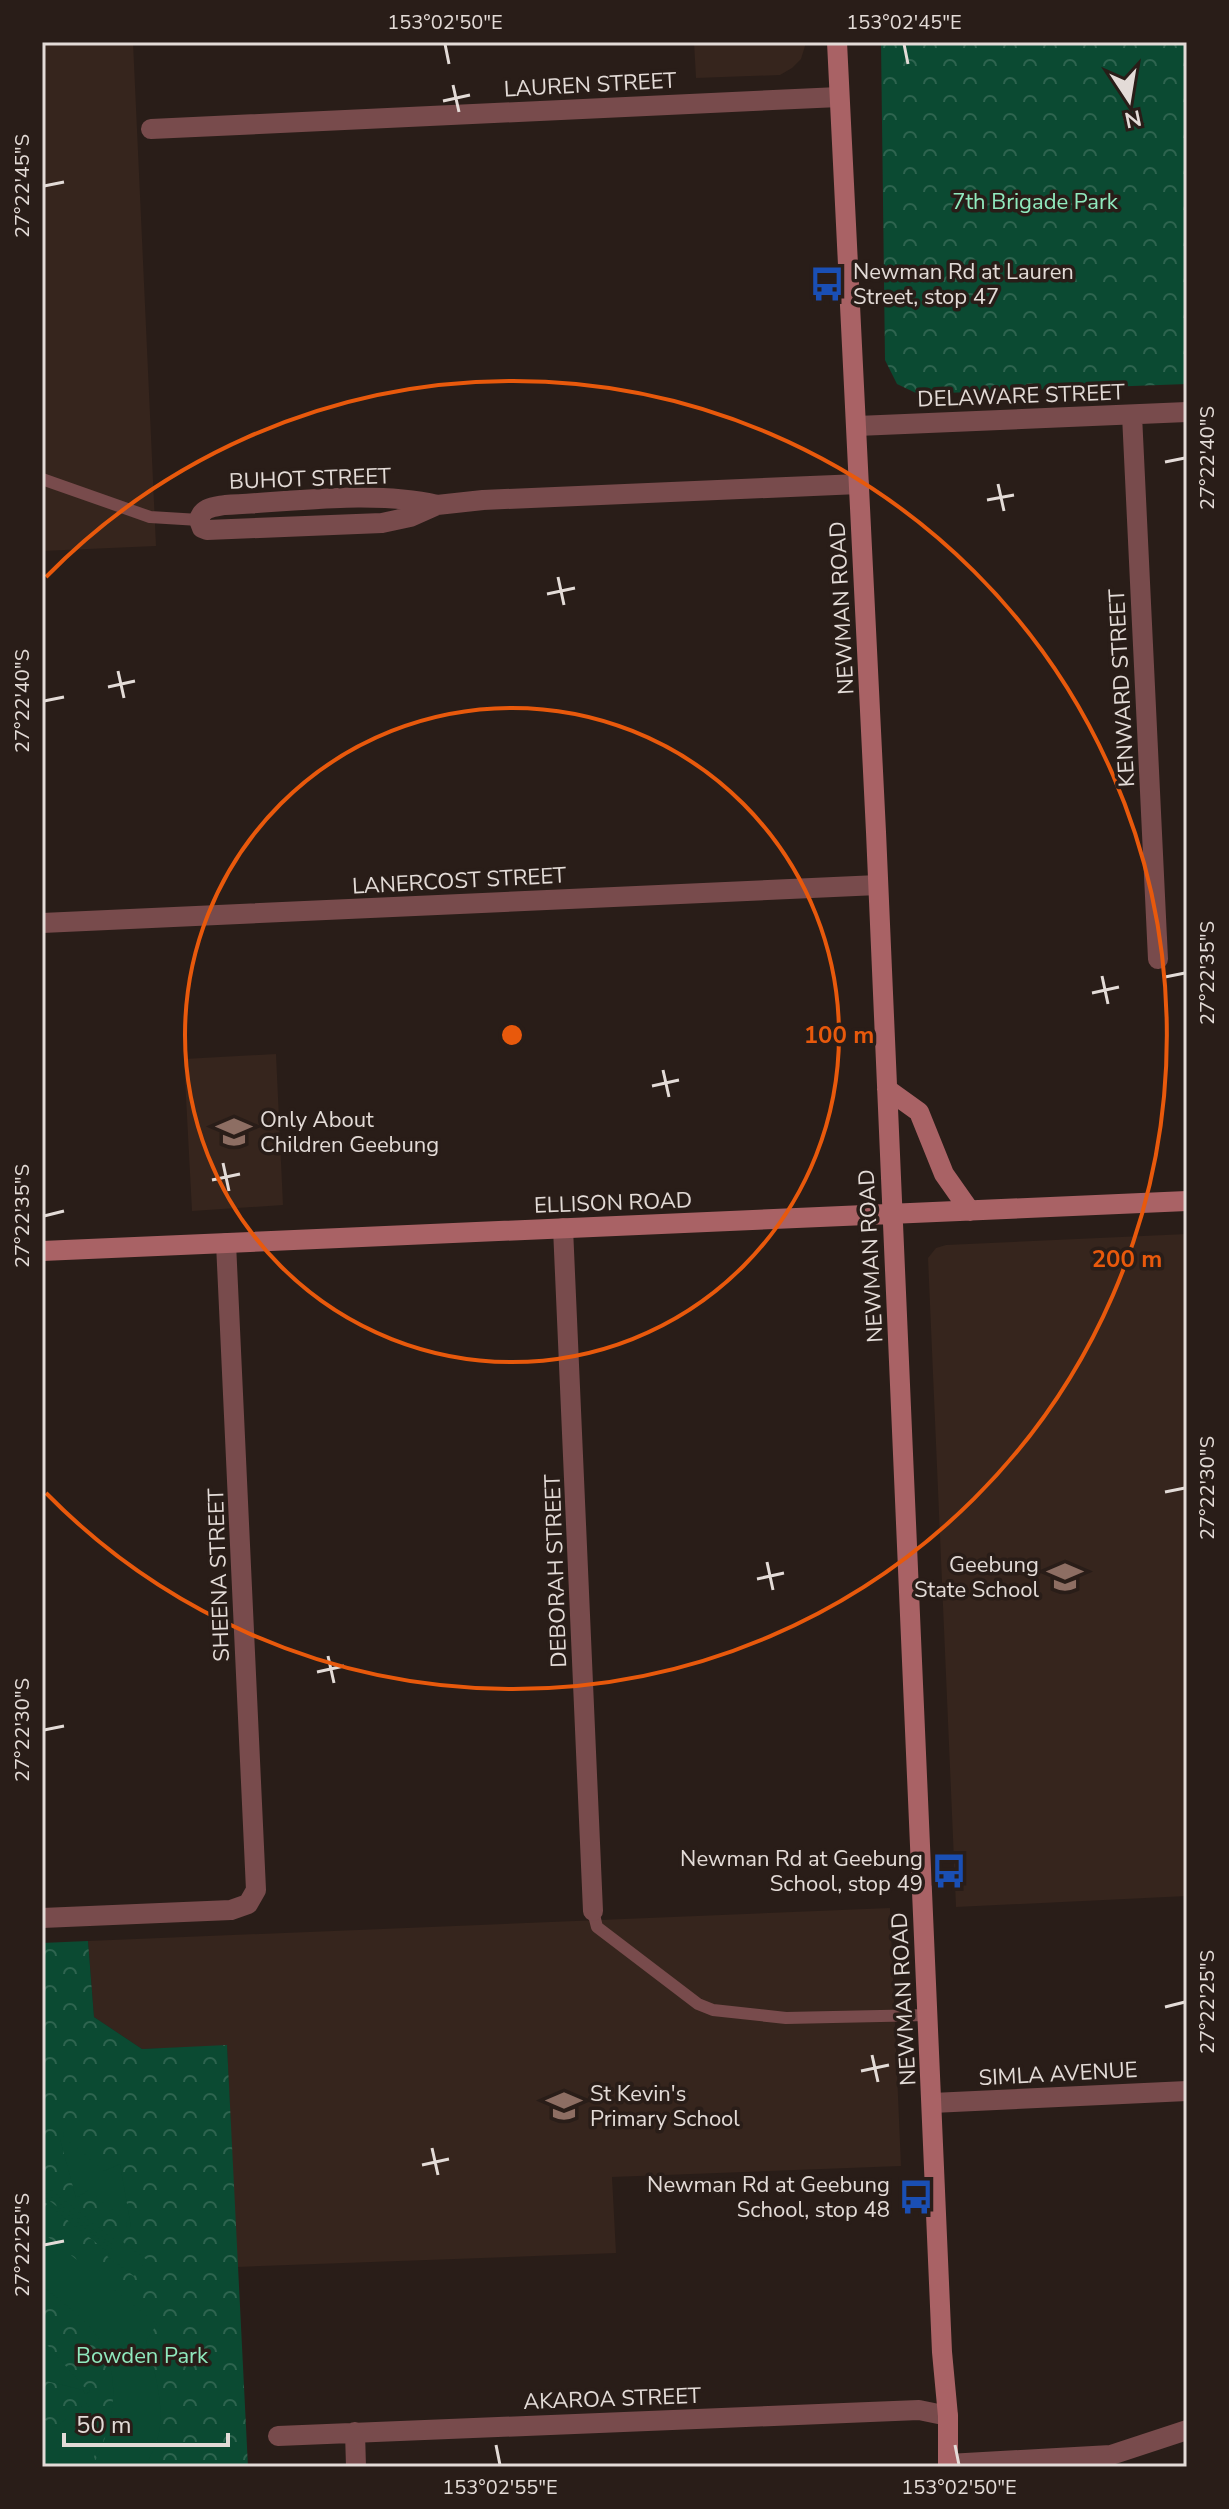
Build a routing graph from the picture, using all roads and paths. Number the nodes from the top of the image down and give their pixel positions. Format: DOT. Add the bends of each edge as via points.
graph roads {
  1 [pos="837,42"];
  2 [pos="839,97"];
  3 [pos="151,129"];
  4 [pos="1187,412"];
  5 [pos="1132,415"];
  6 [pos="857,426"];
  7 [pos="42,479"];
  8 [pos="859,484"];
  9 [pos="199,520"];
  10 [pos="878,885"];
  11 [pos="42,923"];
  12 [pos="1158,959"];
  13 [pos="887,1089"];
  14 [pos="1187,1201"];
  15 [pos="970,1211"];
  16 [pos="892,1214"];
  17 [pos="563,1228"];
  18 [pos="226,1243"];
  19 [pos="42,1251"];
  20 [pos="593,1911"];
  21 [pos="42,1918"];
  22 [pos="928,2015"];
  23 [pos="1187,2091"];
  24 [pos="932,2103"];
  25 [pos="948,2416"];
  26 [pos="1187,2430"];
  27 [pos="355,2432"];
  28 [pos="278,2436"];
  29 [pos="948,2465"];
  30 [pos="356,2467"];
  1 -- 2 [label="main road, NEWMAN ROAD"];
  2 -- 3 [label="street, LAUREN STREET"];
  2 -- 6 [label="main road, NEWMAN ROAD"];
  4 -- 5 [label="street, DELAWARE STREET"];
  5 -- 6 [label="street, DELAWARE STREET"];
  5 -- 12 [label="street, KENWARD STREET"];
  6 -- 8 [label="main road, NEWMAN ROAD"];
  7 -- 9 [label="lane" via="150,517"];
  8 -- 9 [label="street, BUHOT STREET" via="483,500 437,505 392,522 222,530 204,529"];
  8 -- 10 [label="main road, NEWMAN ROAD"];
  10 -- 11 [label="street, LANERCOST STREET"];
  10 -- 13 [label="main road, NEWMAN ROAD"];
  13 -- 15 [label="main road" via="919,1112 944,1174"];
  13 -- 16 [label="main road, NEWMAN ROAD"];
  14 -- 15 [label="main road, ELLISON ROAD"];
  15 -- 16 [label="main road, ELLISON ROAD"];
  16 -- 17 [label="main road, ELLISON ROAD"];
  16 -- 22 [label="main road, NEWMAN ROAD"];
  17 -- 18 [label="main road, ELLISON ROAD"];
  17 -- 20 [label="street, DEBORAH STREET"];
  18 -- 19 [label="main road, ELLISON ROAD"];
  18 -- 21 [label="street, SHEENA STREET" via="256,1890 248,1904 231,1910"];
  20 -- 22 [label="lane" via="597,1927 713,2010 786,2018"];
  22 -- 24 [label="main road, NEWMAN ROAD"];
  23 -- 24 [label="street, SIMLA AVENUE"];
  24 -- 25 [label="main road, NEWMAN ROAD"];
  25 -- 27 [label="street, AKAROA STREET" via="919,2410"];
  25 -- 29 [label="main road, NEWMAN ROAD"];
  26 -- 29 [label="street" via="1111,2455"];
  27 -- 28 [label="street, AKAROA STREET"];
  27 -- 30 [label="street"];
}
